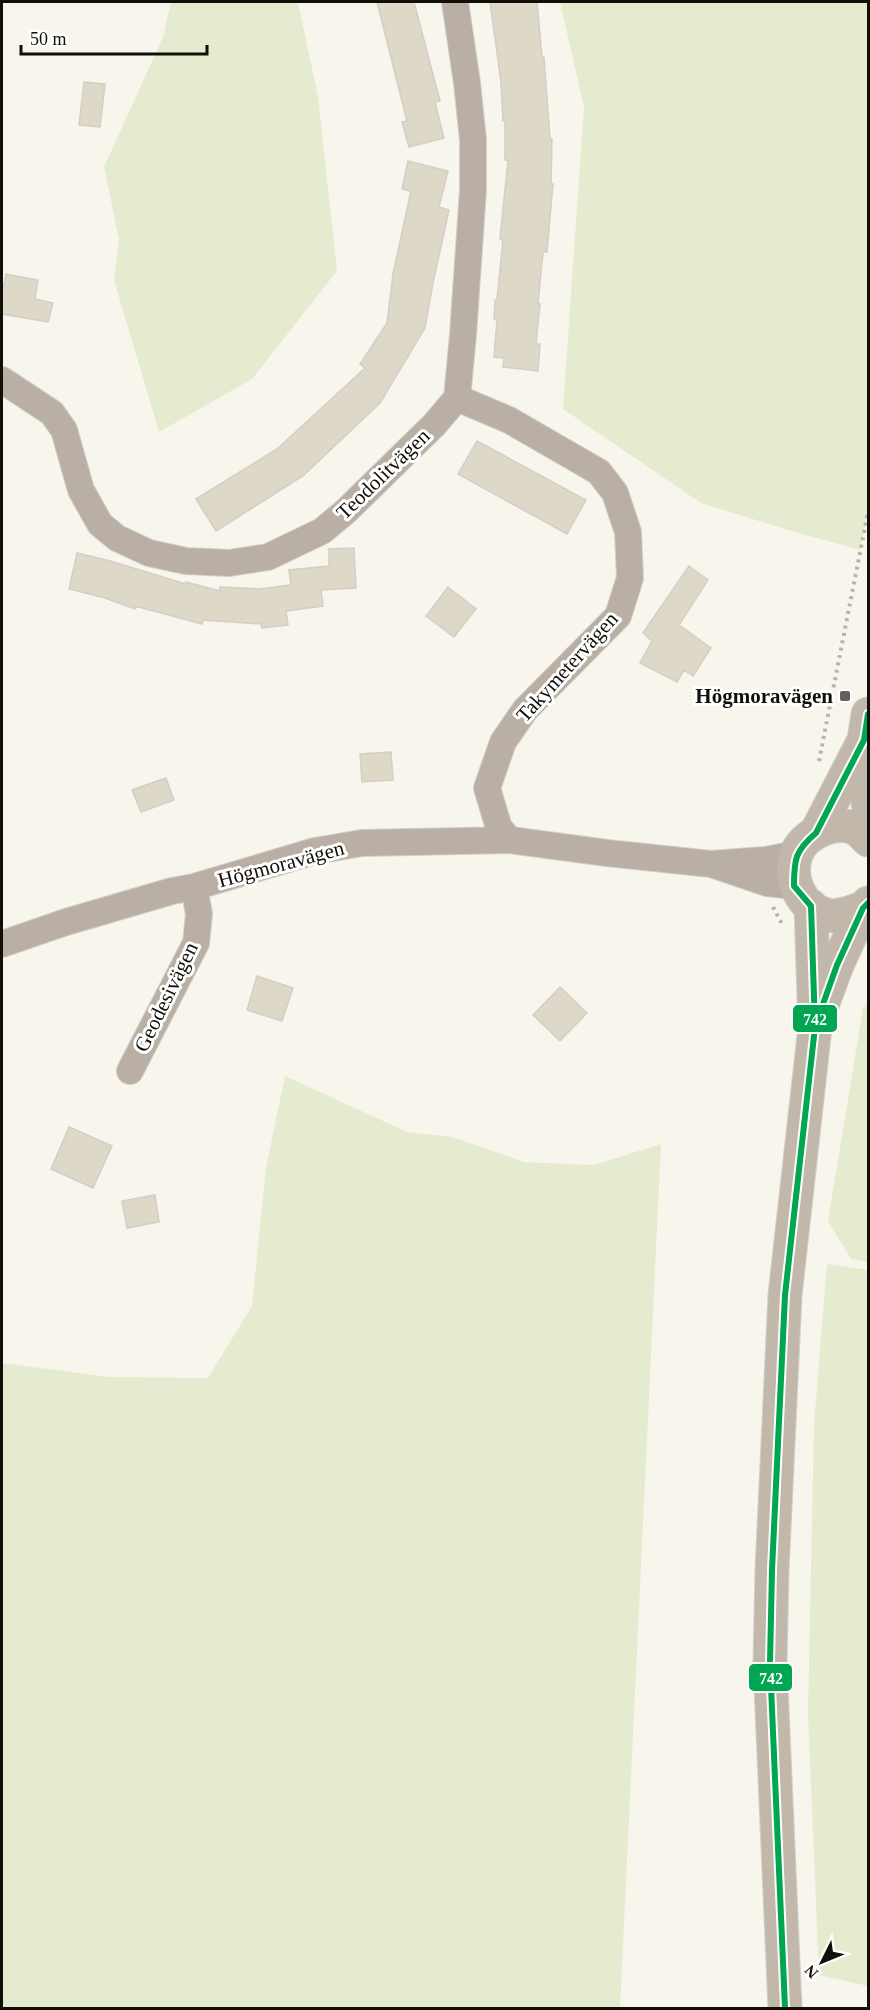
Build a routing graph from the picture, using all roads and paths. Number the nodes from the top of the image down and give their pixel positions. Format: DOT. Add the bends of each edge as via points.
graph roads {
  1 [pos="455,2"];
  2 [pos="2,380"];
  3 [pos="457,398"];
  4 [pos="866,727"];
  5 [pos="868,804"];
  6 [pos="510,840"];
  7 [pos="868,840"];
  8 [pos="804,870"];
  9 [pos="194,887"];
  10 [pos="866,905"];
  11 [pos="2,944"];
  12 [pos="814,1027"];
  13 [pos="130,1071"];
  14 [pos="785,2008"];
  1 -- 3 [label="street" via="473,150"];
  2 -- 3 [label="street, Teodolitvägen" via="52,412 64,430 81,490 100,524 117,538 149,553 186,561 229,563 268,556 322,531 434,425"];
  3 -- 6 [label="street, Takymetervägen" via="508,420 598,472 615,493 628,532 630,578 618,616 525,710 503,742 487,788 499,828"];
  4 -- 5 [label="main road"];
  4 -- 8 [label="main road"];
  6 -- 8 [label="street, Högmoravägen" via="711,864 766,860"];
  6 -- 9 [label="street, Högmoravägen" via="362,843 315,850"];
  7 -- 8 [label="main road" via="855,828 834,825"];
  8 -- 10 [label="main road" via="826,915 843,915"];
  8 -- 12 [label="main road"];
  9 -- 11 [label="street, Högmoravägen"];
  9 -- 13 [label="street, Geodesivägen" via="198,914 196,943"];
  10 -- 12 [label="main road" via="837,965"];
  12 -- 14 [label="main road" via="785,1295 772,1570 770,1663"];
}
